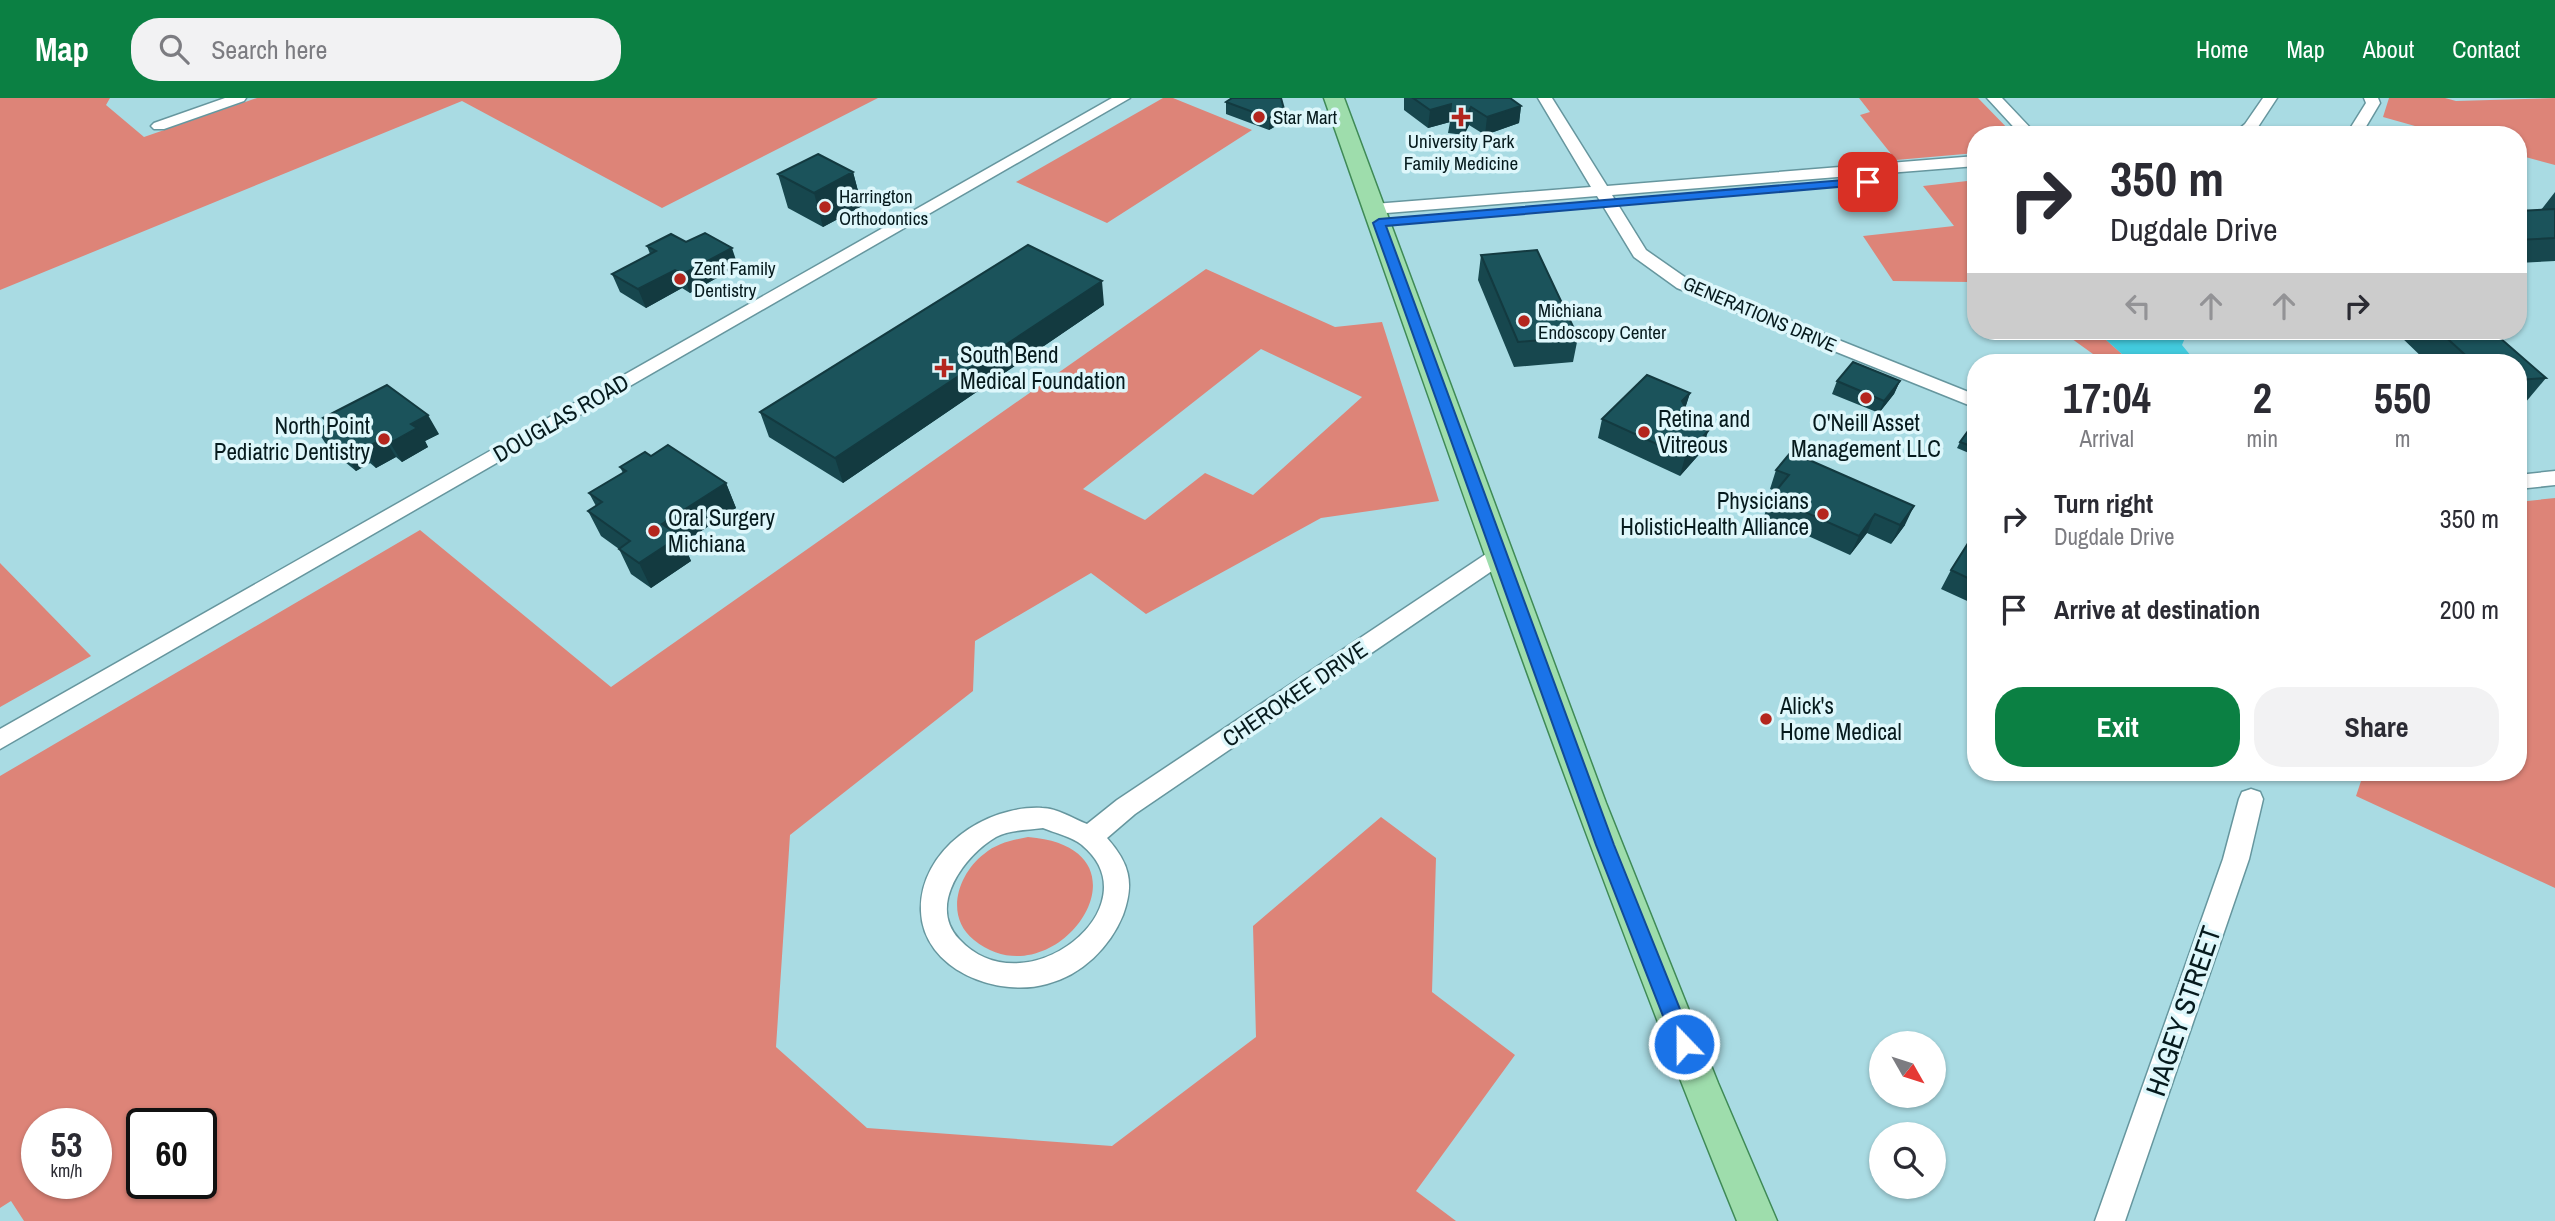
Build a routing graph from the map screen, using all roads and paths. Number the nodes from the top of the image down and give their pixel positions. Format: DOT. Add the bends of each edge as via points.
graph roads {
  1 [pos="239,98"];
  2 [pos="1123,98"];
  3 [pos="1334,98"];
  4 [pos="1545,98"];
  5 [pos="1994,98"];
  6 [pos="2270,98"];
  7 [pos="2371,98"];
  8 [pos="159,126"];
  9 [pos="2021,126"];
  10 [pos="2252,126"];
  11 [pos="2359,126"];
  12 [pos="1967,162"];
  13 [pos="1967,173"];
  14 [pos="1605,197"];
  15 [pos="1376,216"];
  16 [pos="1967,398"];
  17 [pos="2555,478"];
  18 [pos="2527,481"];
  19 [pos="1500,555"];
  20 [pos="0,740"];
  21 [pos="2251,799"];
  22 [pos="1092,835"];
  23 [pos="1757,1221"];
  24 [pos="2110,1221"];
  1 -- 8 [label="street"];
  2 -- 20 [label="street, DOUGLAS ROAD"];
  3 -- 15 [label="main road"];
  4 -- 14 [label="street, GENERATIONS DRIVE"];
  5 -- 9 [label="street"];
  6 -- 10 [label="street"];
  7 -- 11 [label="street" via="2373,103"];
  12 -- 14 [label="street"];
  13 -- 14 [label="street"];
  14 -- 15 [label="street"];
  14 -- 16 [label="street, GENERATIONS DRIVE" via="1640,253 1683,284"];
  15 -- 19 [label="main road"];
  17 -- 18 [label="street"];
  19 -- 22 [label="street, CHEROKEE DRIVE" via="1126,807"];
  19 -- 23 [label="main road" via="1605,845"];
  21 -- 24 [label="street, HAGEY STREET" via="2236,859"];
  22 -- 22 [label="street" via="1107,851 1116,871 1118,892 1113,915 1081,954 1031,976 1003,976 978,970 956,956 940,936 934,912 937,887 948,864 966,844 989,829 1016,820 1044,818"];
}
